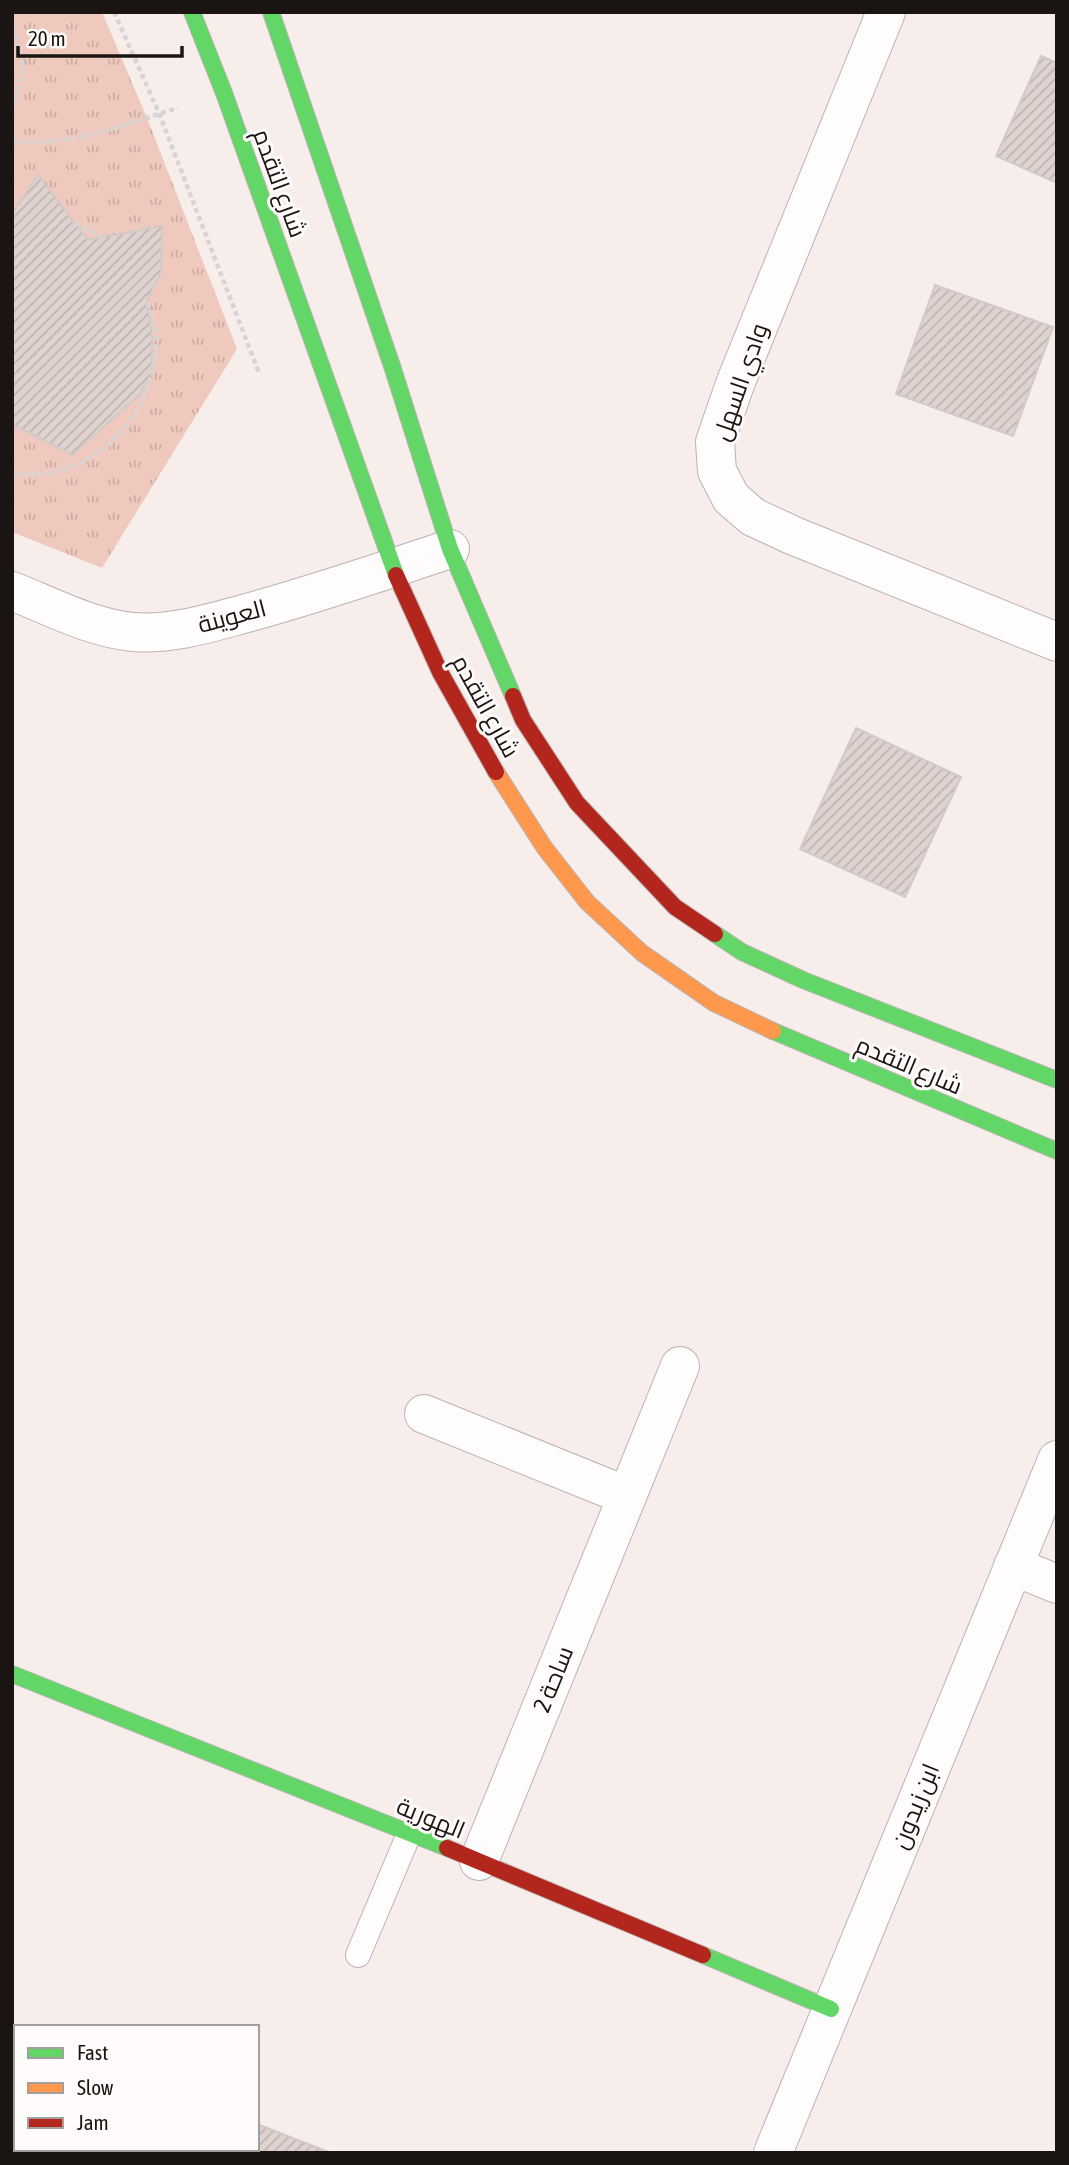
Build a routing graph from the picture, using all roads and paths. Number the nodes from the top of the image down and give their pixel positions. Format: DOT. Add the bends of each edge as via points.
graph roads {
  1 [pos="114,12"];
  2 [pos="192,12"];
  3 [pos="271,12"];
  4 [pos="886,12"];
  5 [pos="12,28"];
  6 [pos="224,93"];
  7 [pos="12,108"];
  8 [pos="159,113"];
  9 [pos="12,141"];
  10 [pos="75,223"];
  11 [pos="103,237"];
  12 [pos="147,300"];
  13 [pos="259,373"];
  14 [pos="12,473"];
  15 [pos="450,549"];
  16 [pos="393,568"];
  17 [pos="12,591"];
  18 [pos="1057,642"];
  19 [pos="1057,1080"];
  20 [pos="1057,1151"];
  21 [pos="680,1366"];
  22 [pos="424,1414"];
  23 [pos="1057,1460"];
  24 [pos="627,1496"];
  25 [pos="1013,1566"];
  26 [pos="1057,1584"];
  27 [pos="12,1674"];
  28 [pos="409,1834"];
  29 [pos="479,1861"];
  30 [pos="358,1955"];
  31 [pos="831,2009"];
  32 [pos="773,2153"];
  1 -- 8 [label="path"];
  2 -- 6 [label="street, شارع التقدم"];
  3 -- 15 [label="street, شارع التقدم"];
  4 -- 18 [label="street, وادي السهل" via="735,384 715,442 717,471 730,498 753,517"];
  5 -- 7 [label="path" via="22,61 20,90"];
  6 -- 8 [label="path"];
  6 -- 16 [label="street, شارع التقدم"];
  8 -- 9 [label="path" via="63,142"];
  8 -- 13 [label="path"];
  10 -- 11 [label="path"];
  12 -- 14 [label="path" via="156,334 153,370 141,404 122,434 94,456 61,471"];
  15 -- 16 [label="street, العوينة"];
  15 -- 19 [label="street, شارع التقدم" via="523,720 577,803 675,907 742,952 803,980"];
  16 -- 17 [label="street, العوينة" via="191,628 160,632 131,632 92,623"];
  16 -- 20 [label="street, شارع التقدم" via="481,749 544,847 587,902 642,953 714,1003"];
  21 -- 24 [label="street, ساحة 2"];
  22 -- 24 [label="street"];
  23 -- 25 [label="street, ابن زيدون"];
  24 -- 29 [label="street, ساحة 2"];
  25 -- 26 [label="street"];
  25 -- 31 [label="street, ابن زيدون"];
  27 -- 28 [label="street, الهورية"];
  28 -- 29 [label="street, الهورية"];
  28 -- 30 [label="lane"];
  29 -- 31 [label="street, الهورية"];
  31 -- 32 [label="street, ابن زيدون"];
}
